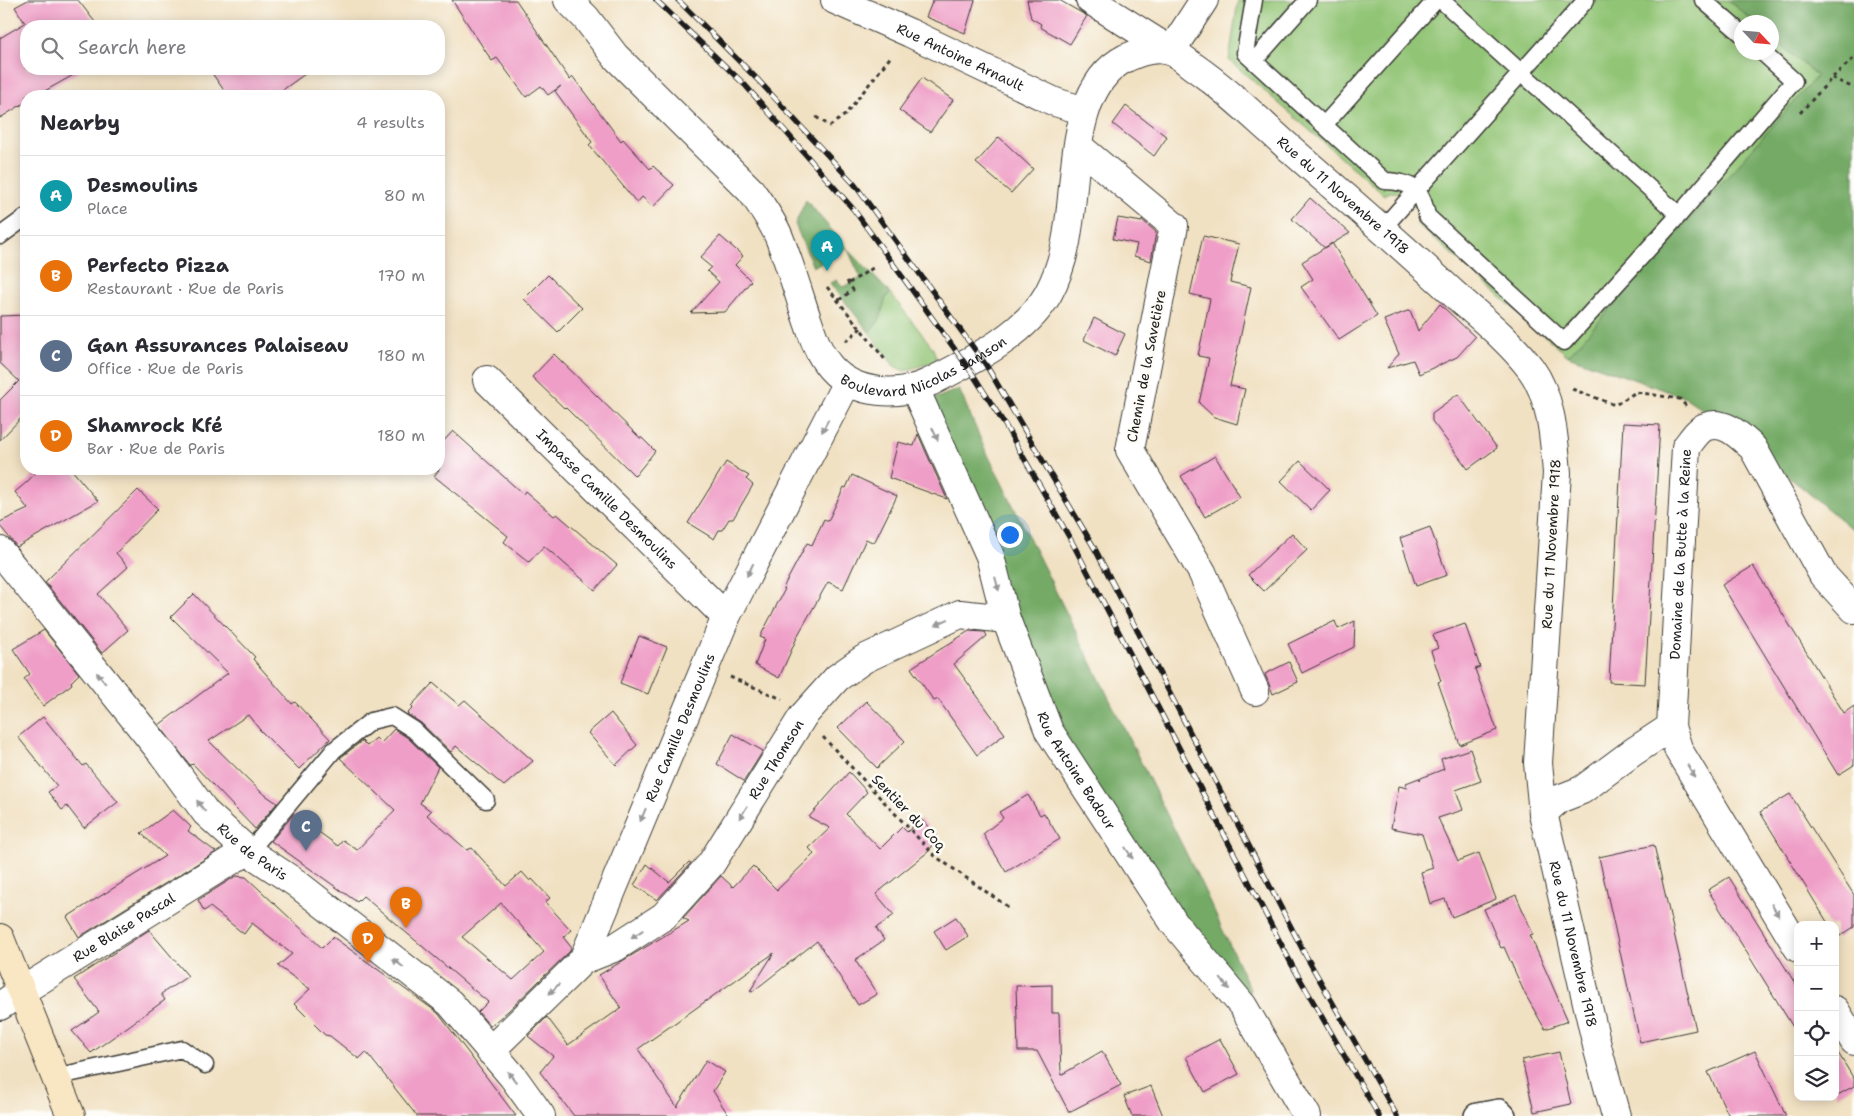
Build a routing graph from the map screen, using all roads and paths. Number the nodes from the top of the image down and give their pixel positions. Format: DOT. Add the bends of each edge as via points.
graph roads {
  1 [pos="568,0"];
  2 [pos="835,0"];
  3 [pos="1090,0"];
  4 [pos="1204,0"];
  5 [pos="1254,0"];
  6 [pos="1308,0"];
  7 [pos="1436,0"];
  8 [pos="1441,0"];
  9 [pos="1586,0"];
  10 [pos="1704,0"];
  11 [pos="1734,27"];
  12 [pos="910,33"];
  13 [pos="1171,51"];
  14 [pos="1771,60"];
  15 [pos="1254,61"];
  16 [pos="1521,72"];
  17 [pos="1832,78"];
  18 [pos="1854,88"];
  19 [pos="1085,111"];
  20 [pos="816,117"];
  21 [pos="1324,125"];
  22 [pos="1078,146"];
  23 [pos="1417,189"];
  24 [pos="1680,214"];
  25 [pos="20,221"];
  26 [pos="1382,229"];
  27 [pos="0,236"];
  28 [pos="876,266"];
  29 [pos="839,300"];
  30 [pos="486,380"];
  31 [pos="847,382"];
  32 [pos="1570,388"];
  33 [pos="915,389"];
  34 [pos="1704,428"];
  35 [pos="0,551"];
  36 [pos="1854,609"];
  37 [pos="726,617"];
  38 [pos="1006,620"];
  39 [pos="726,676"];
  40 [pos="1254,691"];
  41 [pos="806,713"];
  42 [pos="1671,727"];
  43 [pos="486,800"];
  44 [pos="1543,813"];
  45 [pos="249,852"];
  46 [pos="1011,910"];
  47 [pos="0,938"];
  48 [pos="1794,941"];
  49 [pos="582,960"];
  50 [pos="22,991"];
  51 [pos="0,1006"];
  52 [pos="1836,1011"];
  53 [pos="1854,1041"];
  54 [pos="490,1051"];
  55 [pos="206,1066"];
  56 [pos="55,1076"];
  57 [pos="71,1116"];
  58 [pos="541,1116"];
  59 [pos="1306,1116"];
  60 [pos="1477,1116"];
  61 [pos="1503,1116"];
  62 [pos="1616,1116"];
  1 -- 31 [label="street, Boulevard Nicolas Samson" via="615,56 751,191 779,235 818,351"];
  2 -- 12 [label="street, Rue Antoine Arnault"];
  3 -- 13 [label="street"];
  4 -- 13 [label="street"];
  5 -- 15 [label="lane" via="1245,53"];
  6 -- 15 [label="lane"];
  7 -- 21 [label="lane"];
  8 -- 16 [label="lane"];
  9 -- 16 [label="lane"];
  10 -- 11 [label="lane"];
  12 -- 19 [label="street, Rue Antoine Arnault" via="1055,102"];
  12 -- 20 [label="path" via="845,115 830,126"];
  13 -- 19 [label="street, Boulevard Nicolas Samson" via="1150,50 1121,61 1100,81"];
  13 -- 26 [label="street, Rue du 11 Novembre 1918" via="1211,78"];
  14 -- 24 [label="lane" via="1794,81"];
  15 -- 21 [label="lane"];
  16 -- 23 [label="lane"];
  16 -- 24 [label="lane"];
  17 -- 18 [label="path"];
  19 -- 22 [label="street, Boulevard Nicolas Samson"];
  21 -- 23 [label="lane" via="1385,181"];
  22 -- 33 [label="street, Boulevard Nicolas Samson" via="1065,248 1048,294 1022,326 1008,337"];
  22 -- 40 [label="street, Chemin de la Savetière" via="1174,226 1130,450 1202,572"];
  23 -- 24 [label="lane" via="1422,195 1427,216 1564,342"];
  23 -- 26 [label="lane"];
  25 -- 27 [label="lane"];
  26 -- 44 [label="street, Rue du 11 Novembre 1918" via="1502,337 1531,370 1542,389 1553,428 1557,473 1538,763"];
  28 -- 29 [label="path" via="848,282 853,290"];
  30 -- 37 [label="street, Impasse Camille Desmoulins"];
  31 -- 33 [label="street, Boulevard Nicolas Samson" via="872,390"];
  31 -- 37 [label="street, Rue Camille Desmoulins, one-way"];
  32 -- 34 [label="path" via="1615,405 1636,392 1680,399"];
  33 -- 38 [label="street, Rue Antoine Badour, one-way" via="990,556"];
  34 -- 36 [label="street" via="1720,424 1753,448 1823,575"];
  34 -- 42 [label="street, Domaine de la Butte à la Reine" via="1686,447"];
  45 -- 35 [label="street, Rue de Paris, one-way" via="206,813"];
  37 -- 49 [label="street, Rue Camille Desmoulins, one-way"];
  38 -- 41 [label="street, Rue Thomson, one-way" via="960,614 864,659 837,678"];
  38 -- 59 [label="street, Rue Antoine Badour, one-way" via="1049,731 1174,923 1243,1006"];
  39 -- 41 [label="path"];
  41 -- 46 [label="path, Sentier du Coq" via="935,856"];
  41 -- 49 [label="street, Rue Thomson, one-way" via="711,864 664,916 616,947"];
  42 -- 44 [label="street" via="1582,790 1558,799"];
  42 -- 48 [label="street, Domaine de la Butte à la Reine, one-way" via="1679,751"];
  43 -- 45 [label="lane" via="414,730 392,716 371,721 334,750"];
  44 -- 62 [label="street, Rue du 11 Novembre 1918"];
  45 -- 50 [label="street, Rue Blaise Pascal"];
  54 -- 45 [label="street, Rue de Paris, one-way" via="450,1003 296,883"];
  47 -- 50 [label="main road"];
  49 -- 54 [label="street, Rue Camille Desmoulins, one-way"];
  50 -- 51 [label="street, Rue Blaise Pascal"];
  50 -- 56 [label="main road"];
  52 -- 53 [label="street"];
  58 -- 54 [label="street, Rue de Paris, one-way"];
  55 -- 56 [label="lane" via="182,1049"];
  56 -- 57 [label="main road"];
  60 -- 61 [label="street" via="1500,1112"];
}
